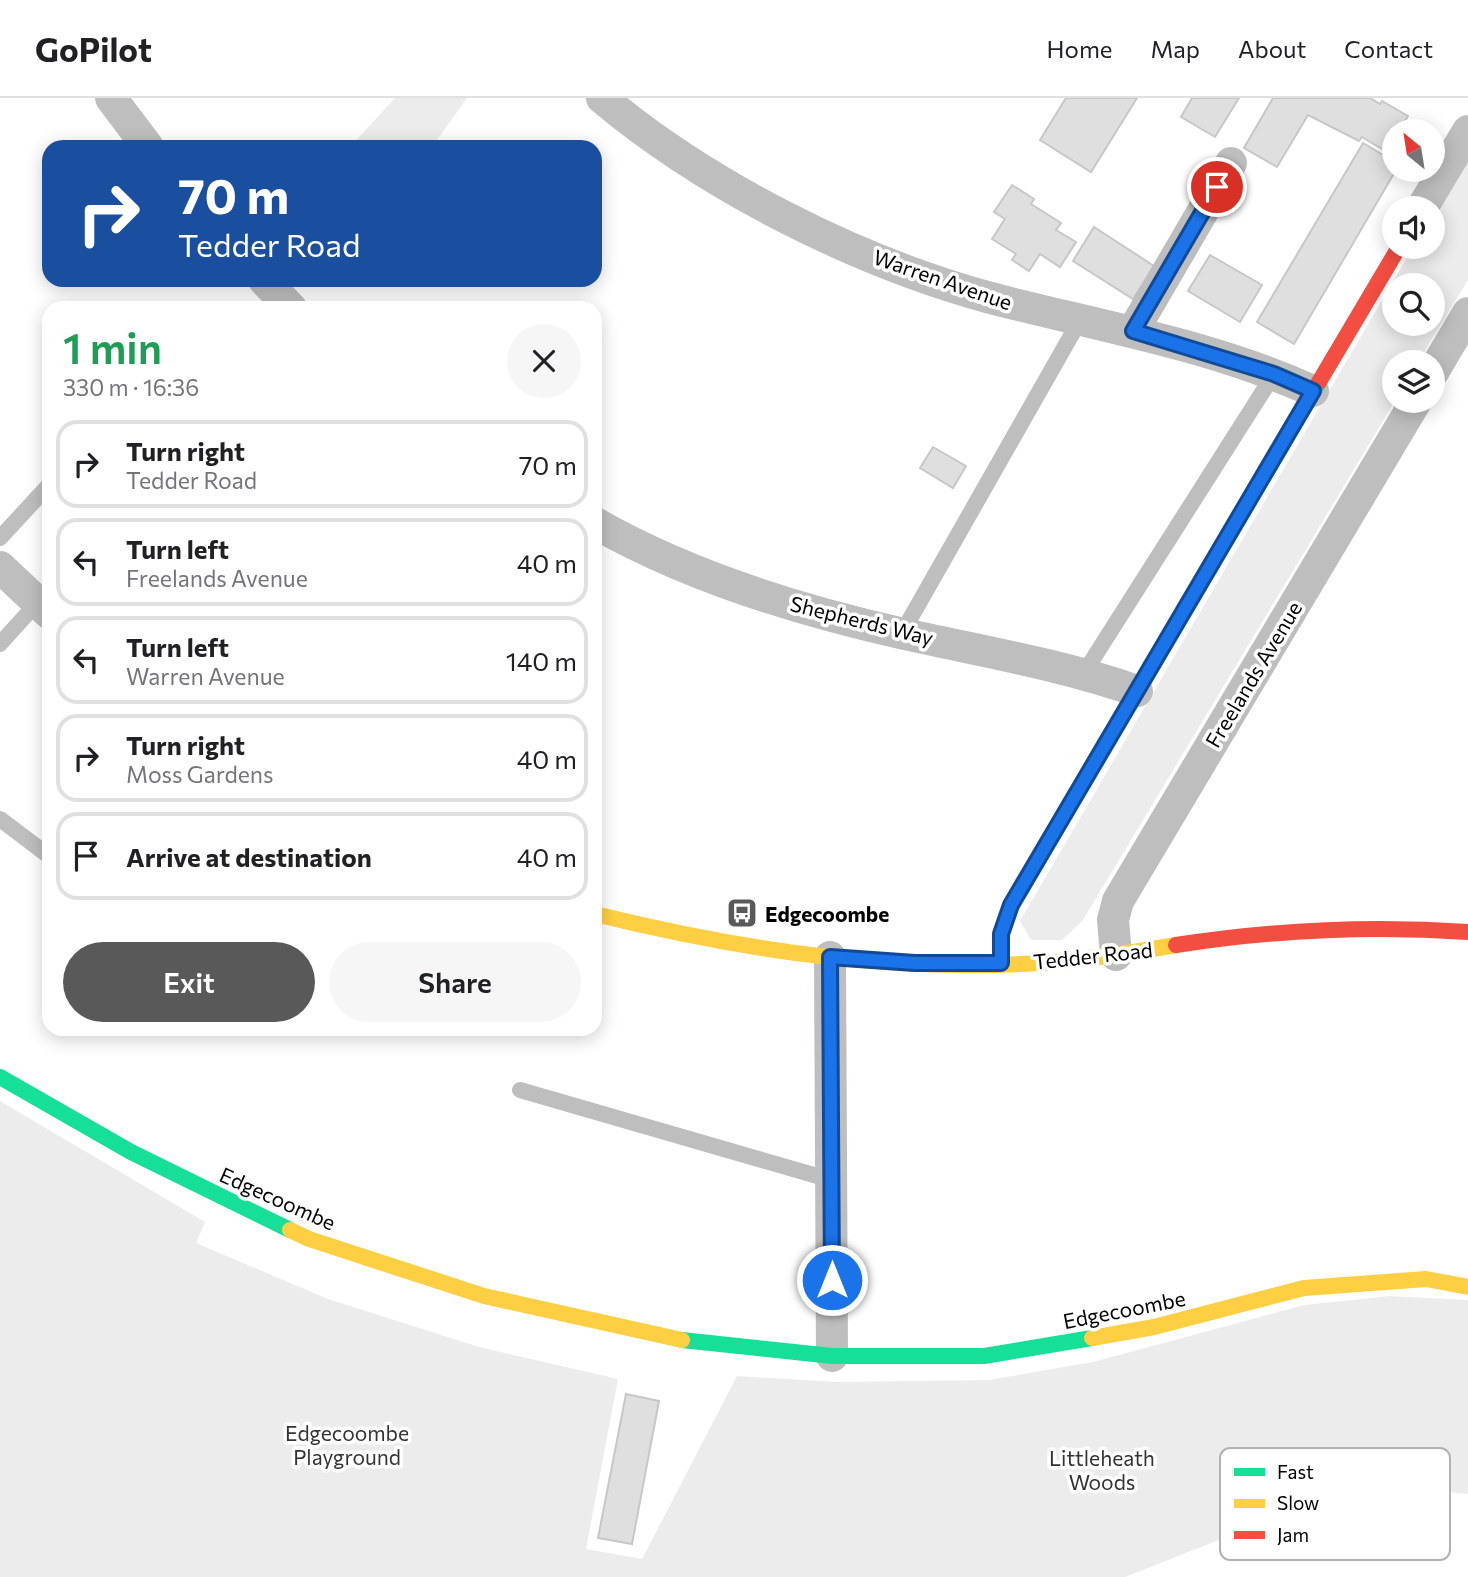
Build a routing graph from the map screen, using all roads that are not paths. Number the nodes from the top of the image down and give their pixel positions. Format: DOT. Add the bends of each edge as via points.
graph roads {
  1 [pos="111,98"];
  2 [pos="602,98"];
  3 [pos="1468,131"];
  4 [pos="143,140"];
  5 [pos="1231,163"];
  6 [pos="1429,196"];
  7 [pos="1392,259"];
  8 [pos="271,287"];
  9 [pos="285,301"];
  10 [pos="1468,313"];
  11 [pos="1080,320"];
  12 [pos="1133,331"];
  13 [pos="1445,352"];
  14 [pos="1274,374"];
  15 [pos="1313,391"];
  16 [pos="1409,413"];
  17 [pos="42,493"];
  18 [pos="602,526"];
  19 [pos="0,538"];
  20 [pos="0,567"];
  21 [pos="42,607"];
  22 [pos="42,609"];
  23 [pos="902,633"];
  24 [pos="0,644"];
  25 [pos="1084,673"];
  26 [pos="1138,691"];
  27 [pos="0,819"];
  28 [pos="42,851"];
  29 [pos="602,916"];
  30 [pos="1468,932"];
  31 [pos="1116,955"];
  32 [pos="830,957"];
  33 [pos="1001,963"];
  34 [pos="0,1077"];
  35 [pos="520,1090"];
  36 [pos="831,1180"];
  37 [pos="1468,1287"];
  38 [pos="832,1356"];
  1 -- 4 [label="street"];
  2 -- 11 [label="street, Warren Avenue" via="692,163 780,214 936,281"];
  3 -- 6 [label="street"];
  5 -- 12 [label="street"];
  7 -- 15 [label="street"];
  8 -- 9 [label="street"];
  10 -- 13 [label="street"];
  11 -- 12 [label="street, Warren Avenue"];
  11 -- 23 [label="lane"];
  12 -- 14 [label="street, Warren Avenue"];
  14 -- 15 [label="street, Warren Avenue"];
  14 -- 25 [label="lane"];
  15 -- 26 [label="street"];
  16 -- 31 [label="street, Freelands Avenue" via="1118,901 1113,920"];
  17 -- 19 [label="lane"];
  18 -- 23 [label="street, Shepherds Way" via="683,566 781,600"];
  20 -- 21 [label="street"];
  22 -- 24 [label="lane"];
  23 -- 25 [label="street, Shepherds Way"];
  25 -- 26 [label="street, Shepherds Way"];
  26 -- 33 [label="street" via="1011,905 1001,934"];
  27 -- 28 [label="lane"];
  29 -- 32 [label="street, Tedder Road" via="725,944"];
  30 -- 31 [label="street, Tedder Road" via="1343,927"];
  31 -- 33 [label="street, Tedder Road"];
  32 -- 33 [label="street, Tedder Road"];
  32 -- 36 [label="street"];
  34 -- 38 [label="street, Edgecoombe" via="131,1153 309,1239 484,1296 665,1337"];
  35 -- 36 [label="lane"];
  36 -- 38 [label="street"];
  37 -- 38 [label="street, Edgecoombe" via="1426,1279 1304,1288 1154,1327 984,1356"];
}
